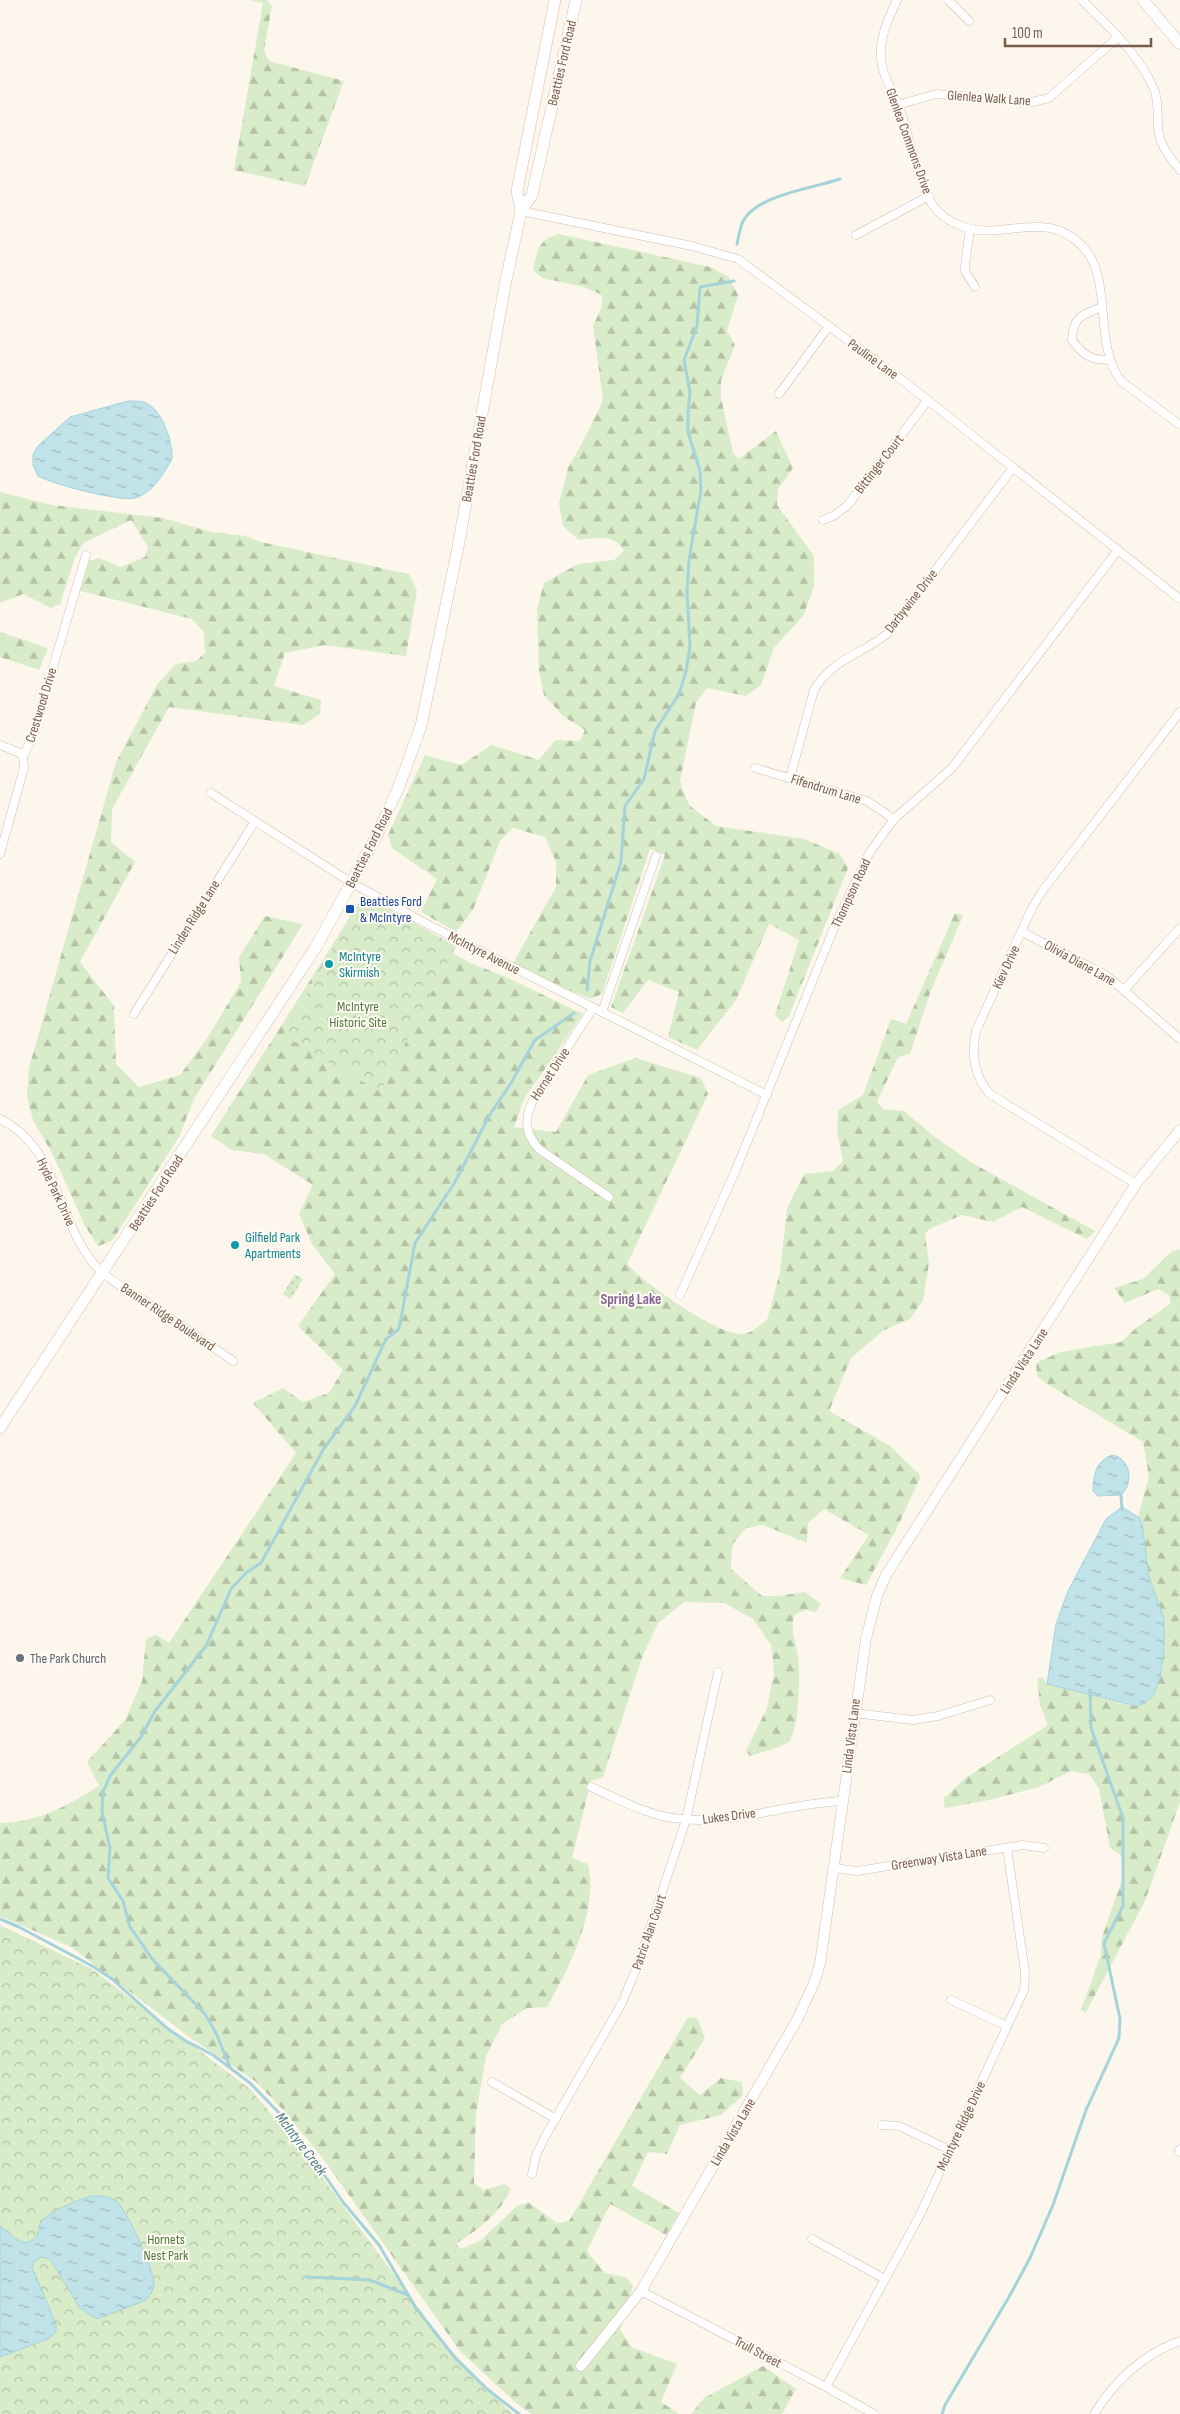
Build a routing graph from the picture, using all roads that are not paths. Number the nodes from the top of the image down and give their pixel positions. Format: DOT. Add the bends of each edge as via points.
graph roads {
  1 [pos="555,0"];
  2 [pos="576,0"];
  3 [pos="897,0"];
  4 [pos="948,0"];
  5 [pos="1082,0"];
  6 [pos="1143,0"];
  7 [pos="969,21"];
  8 [pos="1118,37"];
  9 [pos="1180,44"];
  10 [pos="898,105"];
  11 [pos="1180,170"];
  12 [pos="929,196"];
  13 [pos="521,211"];
  14 [pos="970,229"];
  15 [pos="856,234"];
  16 [pos="975,287"];
  17 [pos="1102,307"];
  18 [pos="828,326"];
  19 [pos="1109,360"];
  20 [pos="779,394"];
  21 [pos="928,400"];
  22 [pos="1180,425"];
  23 [pos="1012,469"];
  24 [pos="823,520"];
  25 [pos="1118,550"];
  26 [pos="86,555"];
  27 [pos="1180,599"];
  28 [pos="1180,712"];
  29 [pos="0,745"];
  30 [pos="23,757"];
  31 [pos="754,768"];
  32 [pos="790,778"];
  33 [pos="211,793"];
  34 [pos="894,819"];
  35 [pos="255,821"];
  36 [pos="0,854"];
  37 [pos="656,856"];
  38 [pos="352,883"];
  39 [pos="1180,928"];
  40 [pos="1022,932"];
  41 [pos="1125,990"];
  42 [pos="593,1008"];
  43 [pos="602,1012"];
  44 [pos="134,1014"];
  45 [pos="1180,1039"];
  46 [pos="767,1095"];
  47 [pos="0,1119"];
  48 [pos="1180,1130"];
  49 [pos="1136,1184"];
  50 [pos="609,1197"];
  51 [pos="103,1274"];
  52 [pos="680,1295"];
  53 [pos="233,1361"];
  54 [pos="0,1428"];
  55 [pos="718,1672"];
  56 [pos="990,1700"];
  57 [pos="854,1713"];
  58 [pos="591,1787"];
  59 [pos="843,1802"];
  60 [pos="686,1820"];
  61 [pos="1008,1848"];
  62 [pos="1044,1848"];
  63 [pos="834,1868"];
  64 [pos="951,2000"];
  65 [pos="1007,2026"];
  66 [pos="492,2082"];
  67 [pos="556,2118"];
  68 [pos="882,2125"];
  69 [pos="950,2150"];
  70 [pos="532,2174"];
  71 [pos="812,2240"];
  72 [pos="885,2279"];
  73 [pos="641,2291"];
  74 [pos="1180,2341"];
  75 [pos="581,2366"];
  76 [pos="826,2387"];
  77 [pos="874,2414"];
  78 [pos="1094,2414"];
  1 -- 13 [label="main road, Beatties Ford Road" via="517,191"];
  2 -- 13 [label="main road, Beatties Ford Road" via="532,196"];
  3 -- 10 [label="street, Glenlea Commons Drive" via="888,21 880,56 884,77"];
  4 -- 7 [label="street"];
  5 -- 8 [label="street"];
  6 -- 9 [label="main road"];
  8 -- 10 [label="street, Glenlea Walk Lane" via="1049,98 1041,101 936,94"];
  8 -- 11 [label="street" via="1154,89 1158,100 1159,135 1163,147"];
  10 -- 12 [label="street, Glenlea Commons Drive"];
  12 -- 14 [label="street, Glenlea Commons Drive" via="940,213 959,226"];
  12 -- 15 [label="street"];
  13 -- 18 [label="street, Pauline Lane" via="724,253 738,259"];
  13 -- 38 [label="main road, Beatties Ford Road" via="457,556 421,726 398,789"];
  14 -- 16 [label="street" via="964,265"];
  14 -- 17 [label="street, Glenlea Commons Drive" via="1034,226 1069,235 1092,259"];
  17 -- 19 [label="street, Glenlea Commons Drive"];
  17 -- 19 [label="street" via="1080,316 1073,326 1072,340 1086,356"];
  18 -- 20 [label="street"];
  18 -- 21 [label="street, Pauline Lane"];
  19 -- 22 [label="street, Glenlea Commons Drive" via="1121,381"];
  21 -- 23 [label="street, Pauline Lane"];
  21 -- 24 [label="street, Bittinger Court" via="847,506"];
  23 -- 25 [label="street, Pauline Lane"];
  23 -- 32 [label="street, Darbywine Drive" via="887,634 840,662 821,678 814,690"];
  25 -- 27 [label="street, Pauline Lane"];
  25 -- 34 [label="street, Thompson Road" via="952,768"];
  26 -- 30 [label="street, Crestwood Drive" via="33,735"];
  28 -- 40 [label="street, Kiev Drive" via="1043,890"];
  29 -- 30 [label="street"];
  30 -- 36 [label="street, Crestwood Drive" via="24,768"];
  31 -- 32 [label="street, Fifendrum Lane"];
  32 -- 34 [label="street, Fifendrum Lane" via="867,801"];
  33 -- 35 [label="street, McIntyre Avenue"];
  34 -- 46 [label="street, Thompson Road" via="878,839 836,923"];
  35 -- 38 [label="street, McIntyre Avenue"];
  35 -- 44 [label="street, Linden Ridge Lane"];
  37 -- 43 [label="street"];
  38 -- 42 [label="street, McIntyre Avenue" via="464,944"];
  38 -- 51 [label="main road, Beatties Ford Road" via="281,1003"];
  39 -- 41 [label="street"];
  40 -- 41 [label="street, Olivia Diane Lane" via="1084,962"];
  40 -- 49 [label="street, Kiev Drive" via="976,1030 973,1047 977,1074 983,1086 1001,1103"];
  41 -- 45 [label="street, Olivia Diane Lane"];
  42 -- 43 [label="street, McIntyre Avenue"];
  42 -- 50 [label="street, Hornet Drive" via="533,1100 527,1128 539,1149"];
  43 -- 46 [label="street, McIntyre Avenue"];
  46 -- 52 [label="street, Thompson Road"];
  47 -- 51 [label="street, Hyde Park Drive" via="17,1129 36,1149 81,1244"];
  48 -- 49 [label="street, Linda Vista Lane"];
  49 -- 57 [label="street, Linda Vista Lane" via="886,1575 871,1615"];
  51 -- 53 [label="street, Banner Ridge Boulevard"];
  51 -- 54 [label="main road, Beatties Ford Road"];
  55 -- 60 [label="street, Patric Alan Court"];
  56 -- 57 [label="street" via="913,1720"];
  57 -- 59 [label="street, Linda Vista Lane"];
  58 -- 60 [label="street, Lukes Drive" via="654,1813"];
  59 -- 60 [label="street, Lukes Drive" via="823,1802 714,1820"];
  59 -- 63 [label="street, Linda Vista Lane"];
  60 -- 67 [label="street, Patric Alan Court" via="630,1986"];
  61 -- 62 [label="street, Greenway Vista Lane"];
  61 -- 63 [label="street, Greenway Vista Lane" via="857,1871"];
  61 -- 65 [label="street, McIntyre Ridge Drive" via="1025,1972 1024,1990"];
  63 -- 73 [label="street, Linda Vista Lane" via="820,1964 809,1997"];
  64 -- 65 [label="street"];
  65 -- 69 [label="street, McIntyre Ridge Drive"];
  66 -- 67 [label="street"];
  67 -- 70 [label="street, Patric Alan Court" via="536,2155"];
  68 -- 69 [label="street" via="899,2126"];
  69 -- 72 [label="street, McIntyre Ridge Drive" via="919,2218"];
  71 -- 72 [label="street"];
  72 -- 76 [label="street, McIntyre Ridge Drive"];
  73 -- 75 [label="street, Linda Vista Lane"];
  73 -- 76 [label="street, Trull Street"];
  74 -- 78 [label="street" via="1164,2346 1129,2371"];
  76 -- 77 [label="street, Trull Street"];
}
